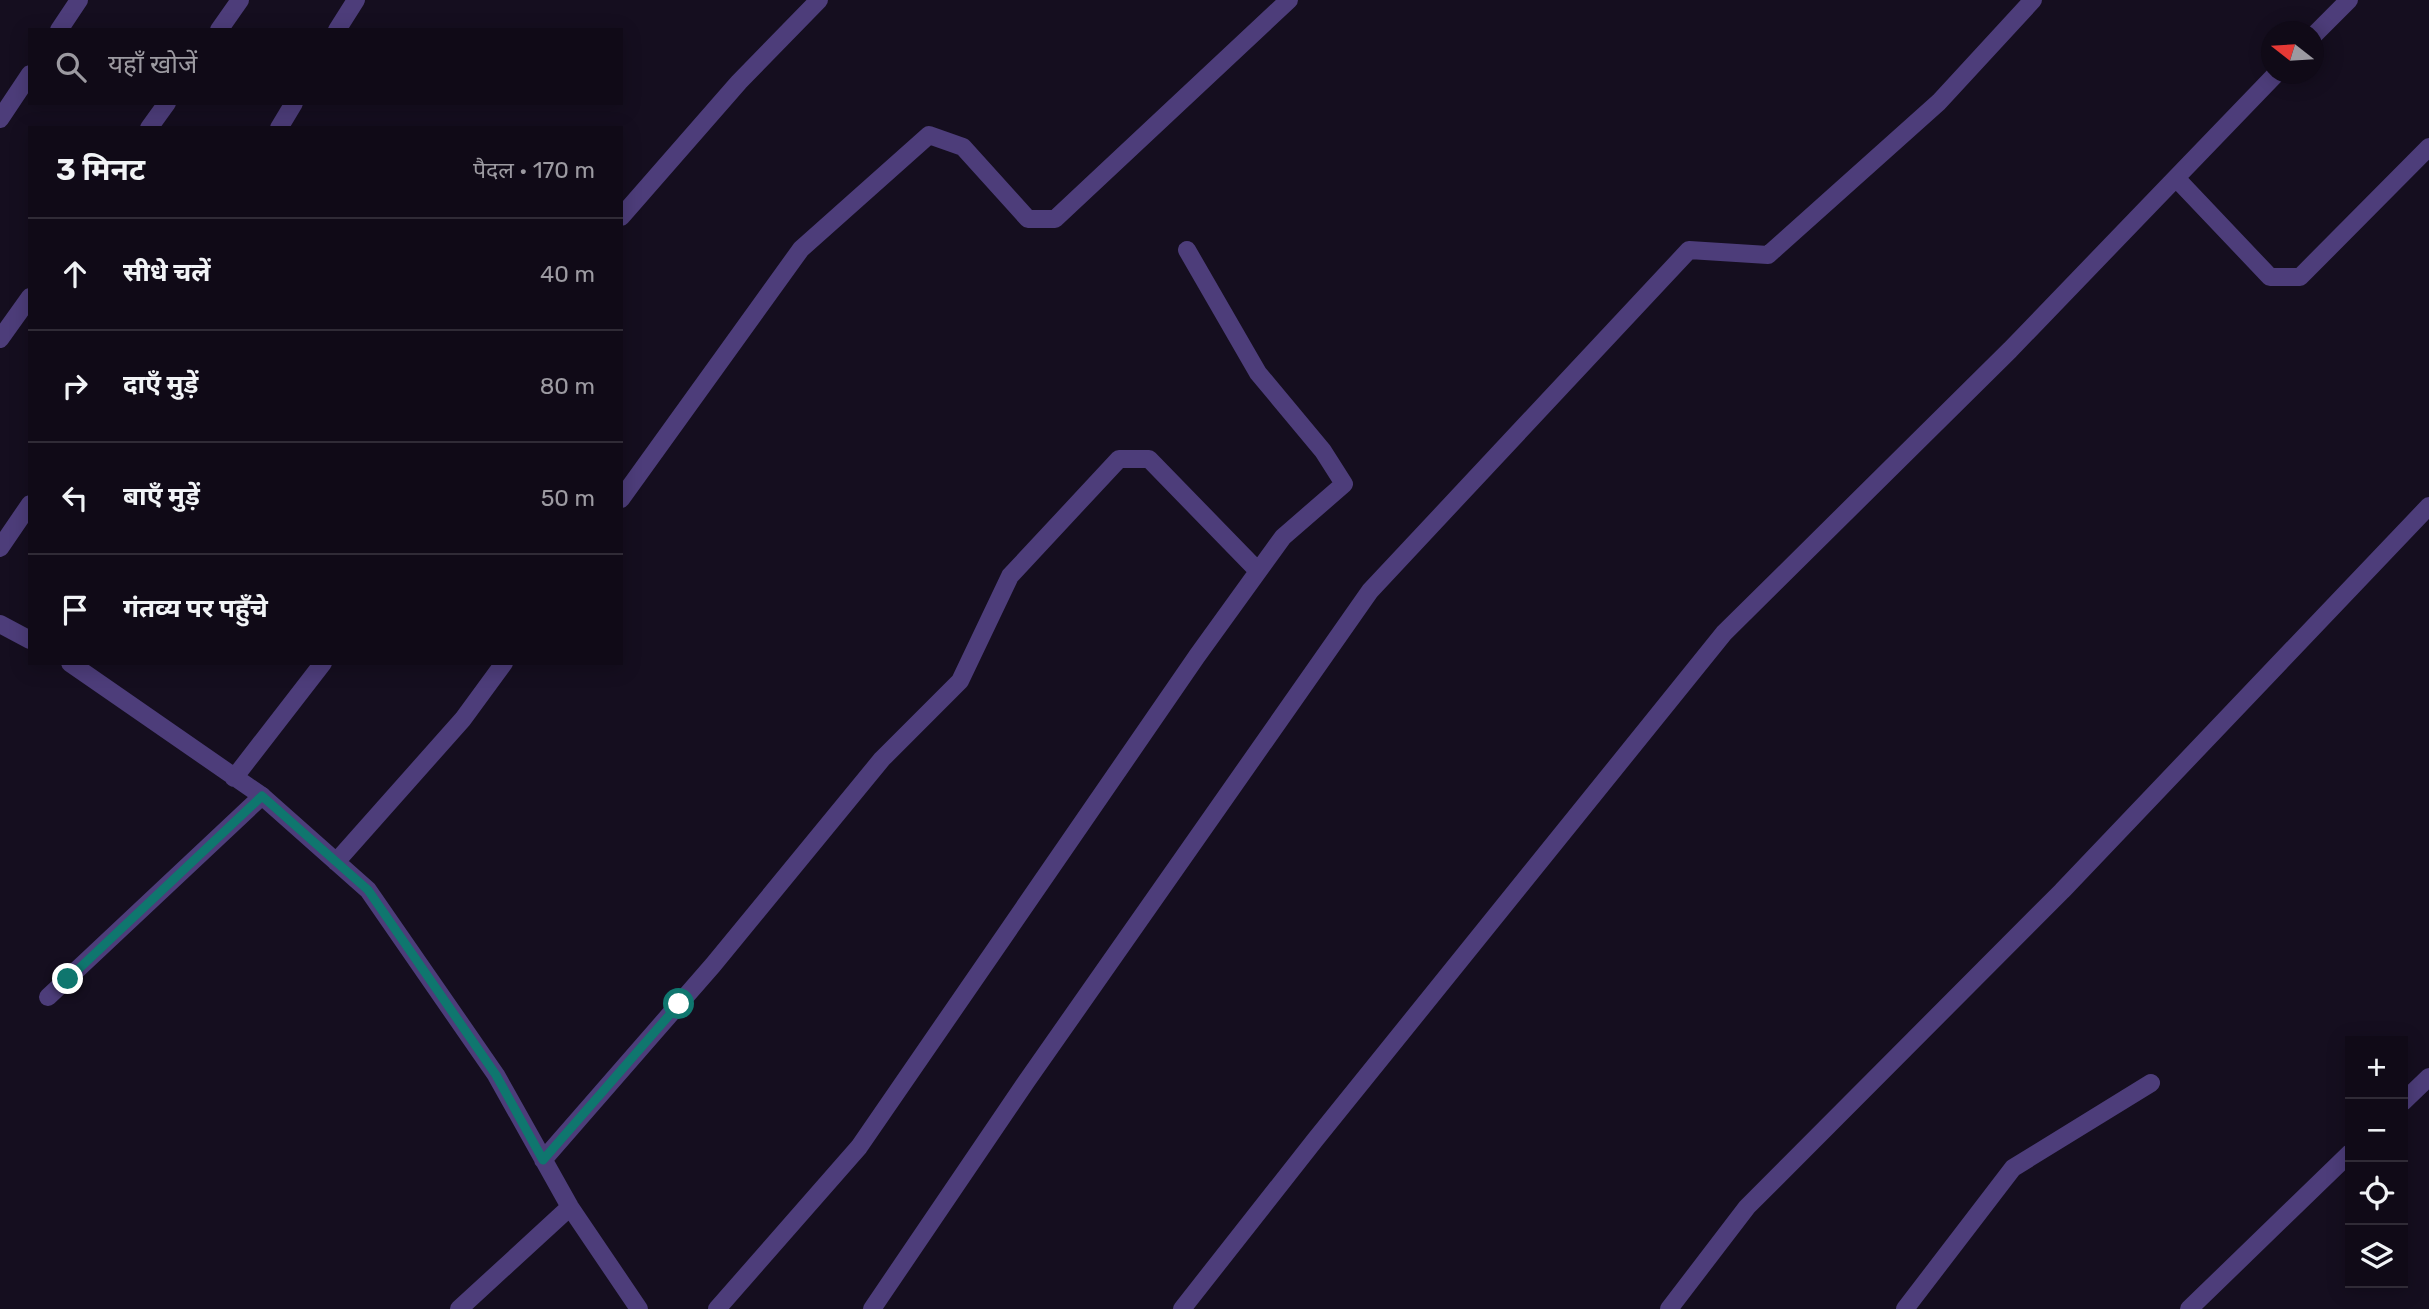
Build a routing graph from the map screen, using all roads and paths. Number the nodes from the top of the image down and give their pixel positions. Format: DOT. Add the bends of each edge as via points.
graph roads {
  1 [pos="79,0"];
  2 [pos="240,0"];
  3 [pos="356,0"];
  4 [pos="818,0"];
  5 [pos="1289,0"];
  6 [pos="2033,0"];
  7 [pos="2349,0"];
  8 [pos="2324,25"];
  9 [pos="60,28"];
  10 [pos="220,28"];
  11 [pos="338,28"];
  12 [pos="28,77"];
  13 [pos="2266,84"];
  14 [pos="166,105"];
  15 [pos="293,105"];
  16 [pos="0,119"];
  17 [pos="150,126"];
  18 [pos="280,126"];
  19 [pos="2429,147"];
  20 [pos="2176,178"];
  21 [pos="623,215"];
  22 [pos="1187,250"];
  23 [pos="28,300"];
  24 [pos="0,339"];
  25 [pos="623,496"];
  26 [pos="2429,506"];
  27 [pos="28,507"];
  28 [pos="0,548"];
  29 [pos="1258,571"];
  30 [pos="2,629"];
  31 [pos="28,639"];
  32 [pos="74,665"];
  33 [pos="321,665"];
  34 [pos="502,665"];
  35 [pos="234,778"];
  36 [pos="262,796"];
  37 [pos="336,862"];
  38 [pos="48,997"];
  39 [pos="2429,1077"];
  40 [pos="2151,1083"];
  41 [pos="2406,1099"];
  42 [pos="2345,1158"];
  43 [pos="543,1160"];
  44 [pos="569,1207"];
  45 [pos="459,1309"];
  46 [pos="639,1309"];
  47 [pos="717,1309"];
  48 [pos="872,1309"];
  49 [pos="1182,1309"];
  50 [pos="1669,1309"];
  51 [pos="1905,1309"];
  52 [pos="2189,1309"];
  1 -- 9 [label="street"];
  2 -- 10 [label="street"];
  3 -- 11 [label="street"];
  4 -- 21 [label="street"];
  5 -- 25 [label="street" via="1055,219 1028,219 963,147 929,135 801,249"];
  6 -- 48 [label="street" via="1939,102 1768,255 1689,250 1370,591"];
  7 -- 8 [label="street"];
  12 -- 16 [label="street"];
  13 -- 20 [label="street"];
  14 -- 17 [label="street"];
  15 -- 18 [label="street"];
  19 -- 20 [label="street" via="2300,277 2270,277"];
  20 -- 49 [label="street" via="1724,633"];
  22 -- 29 [label="street" via="1258,373 1323,451 1344,484 1283,537"];
  23 -- 24 [label="street"];
  26 -- 50 [label="street" via="2062,891 1748,1207"];
  27 -- 28 [label="street"];
  29 -- 43 [label="street" via="1149,459 1119,459 1010,576 960,681 882,759 713,965"];
  29 -- 47 [label="street" via="859,1147"];
  30 -- 31 [label="street"];
  32 -- 35 [label="street"];
  33 -- 35 [label="street"];
  34 -- 37 [label="street" via="463,719"];
  35 -- 36 [label="street"];
  36 -- 37 [label="street"];
  36 -- 38 [label="street"];
  37 -- 43 [label="street" via="368,890 496,1075"];
  39 -- 41 [label="street"];
  40 -- 51 [label="street" via="2013,1168"];
  42 -- 52 [label="street"];
  43 -- 44 [label="street"];
  44 -- 45 [label="street"];
  44 -- 46 [label="street"];
}
